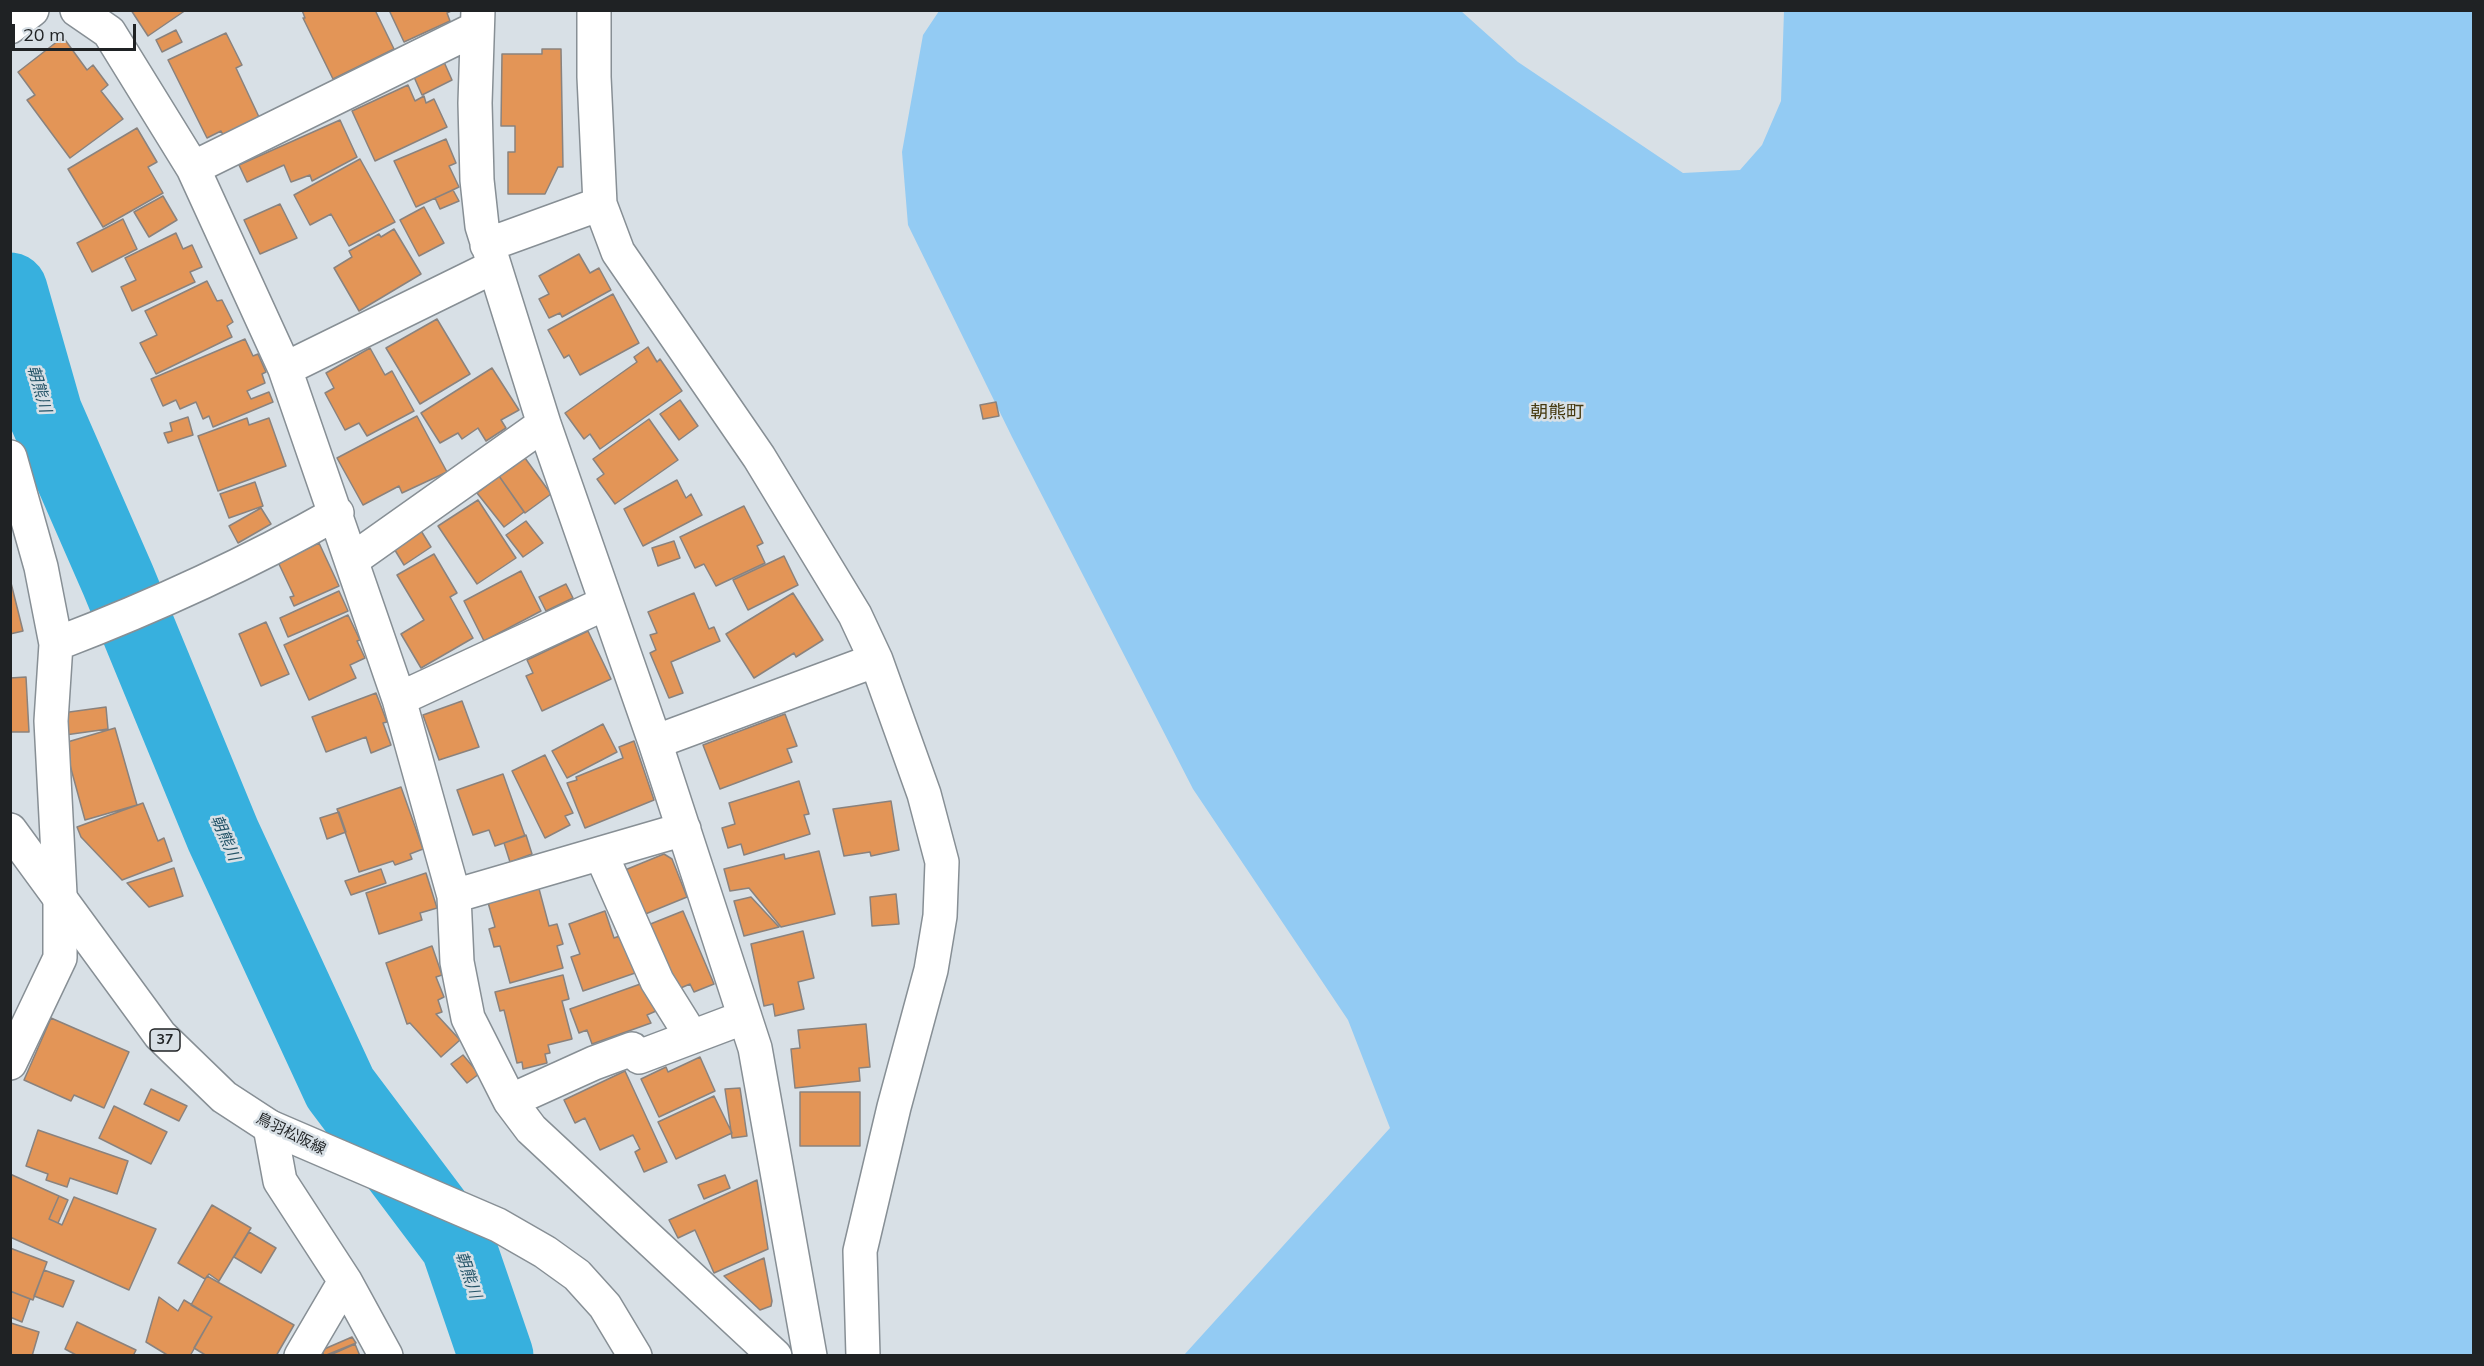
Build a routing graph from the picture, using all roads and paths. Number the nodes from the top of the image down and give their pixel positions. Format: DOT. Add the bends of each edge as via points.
graph roads {
  1 [pos="76,10"];
  2 [pos="594,10"];
  3 [pos="477,19"];
  4 [pos="193,168"];
  5 [pos="600,204"];
  6 [pos="490,256"];
  7 [pos="285,369"];
  8 [pos="544,424"];
  9 [pos="10,457"];
  10 [pos="337,513"];
  11 [pos="352,560"];
  12 [pos="606,603"];
  13 [pos="56,644"];
  14 [pos="876,660"];
  15 [pos="399,699"];
  16 [pos="655,742"];
  17 [pos="684,829"];
  18 [pos="10,830"];
  19 [pos="601,854"];
  20 [pos="60,894"];
  21 [pos="454,896"];
  22 [pos="745,1017"];
  23 [pos="692,1037"];
  24 [pos="10,1063"];
  25 [pos="510,1101"];
  26 [pos="270,1127"];
  27 [pos="345,1281"];
  28 [pos="301,1356"];
  29 [pos="387,1356"];
  30 [pos="635,1356"];
  31 [pos="775,1356"];
  32 [pos="810,1356"];
  33 [pos="863,1356"];
  1 -- 4 [label="street" via="109,32"];
  2 -- 5 [label="street"];
  3 -- 4 [label="street"];
  3 -- 6 [label="street" via="477,180"];
  4 -- 7 [label="street"];
  5 -- 6 [label="street"];
  5 -- 14 [label="street" via="618,252 759,457 855,615"];
  6 -- 7 [label="street"];
  6 -- 8 [label="street"];
  7 -- 10 [label="street"];
  8 -- 11 [label="street"];
  8 -- 12 [label="street"];
  9 -- 13 [label="street"];
  10 -- 11 [label="street"];
  10 -- 13 [label="street" via="268,552"];
  11 -- 15 [label="street"];
  12 -- 15 [label="street"];
  12 -- 16 [label="street"];
  13 -- 20 [label="street" via="51,721"];
  14 -- 16 [label="street"];
  14 -- 33 [label="street" via="924,794 942,862 940,916 931,970 860,1251"];
  15 -- 21 [label="street"];
  16 -- 17 [label="street"];
  17 -- 19 [label="street"];
  17 -- 22 [label="street"];
  18 -- 20 [label="street, 鳥羽松阪線 / 37"];
  19 -- 21 [label="street"];
  19 -- 23 [label="street" via="657,981"];
  20 -- 24 [label="street" via="60,958"];
  20 -- 26 [label="street, 鳥羽松阪線 / 37" via="160,1035 224,1097"];
  21 -- 25 [label="street" via="457,962 468,1018"];
  22 -- 23 [label="street"];
  22 -- 32 [label="street" via="755,1048"];
  23 -- 25 [label="street" via="639,1057 632,1049"];
  25 -- 31 [label="street" via="531,1129"];
  26 -- 27 [label="street" via="280,1181"];
  26 -- 30 [label="street, 鳥羽松阪線 / 37" via="498,1225 545,1252 577,1275 605,1306"];
  27 -- 28 [label="street"];
  27 -- 29 [label="street"];
}
